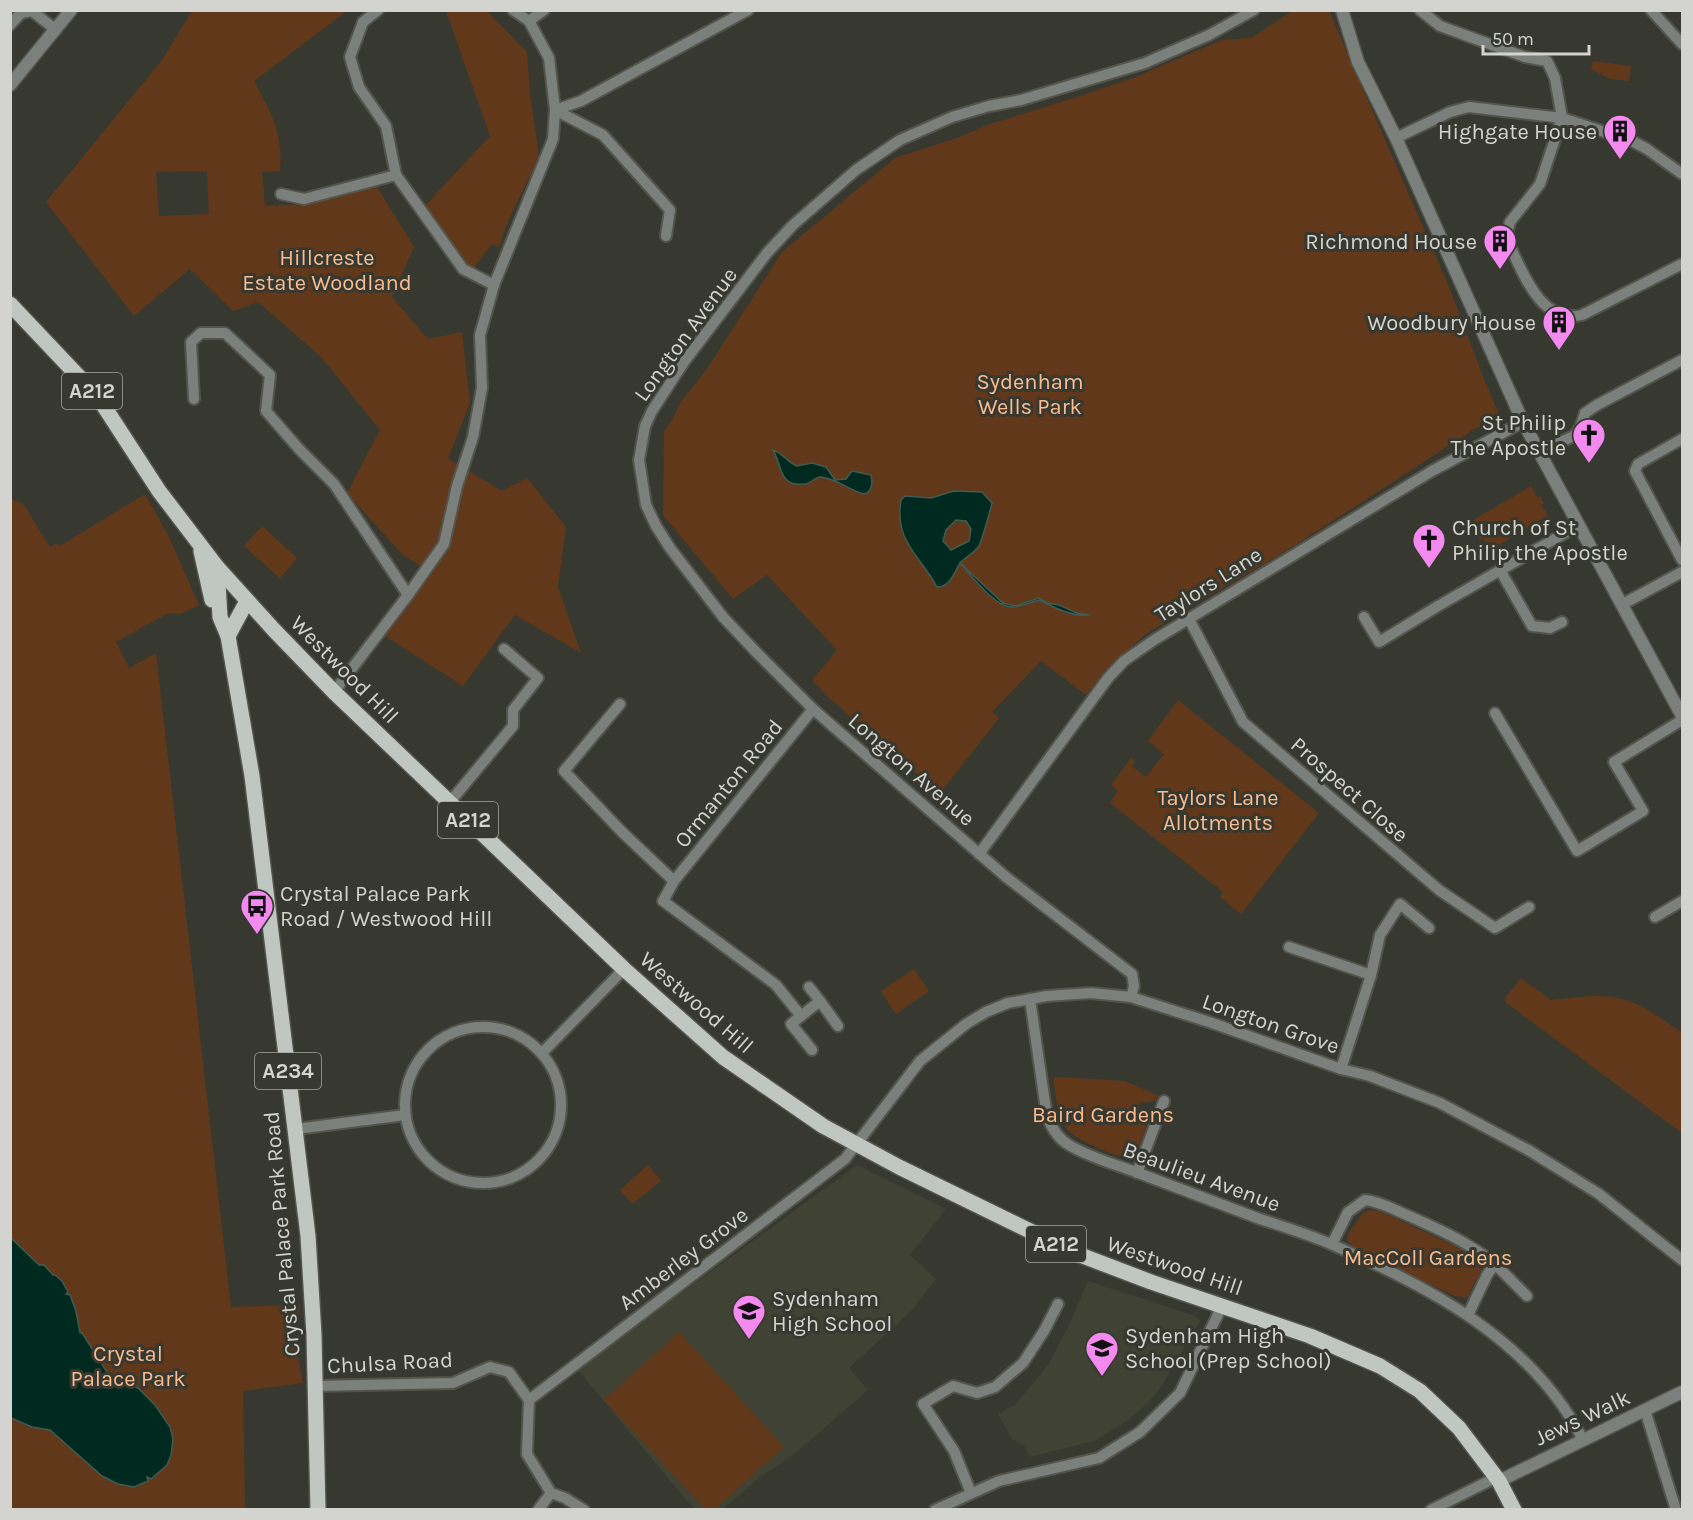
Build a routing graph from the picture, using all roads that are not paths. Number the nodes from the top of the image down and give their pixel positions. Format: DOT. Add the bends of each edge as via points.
graph roads {
  1 [pos="71,10"];
  2 [pos="378,10"];
  3 [pos="513,10"];
  4 [pos="544,10"];
  5 [pos="748,10"];
  6 [pos="1254,10"];
  7 [pos="1342,10"];
  8 [pos="1420,10"];
  9 [pos="1651,10"];
  10 [pos="529,21"];
  11 [pos="10,25"];
  12 [pos="56,30"];
  13 [pos="1683,44"];
  14 [pos="10,85"];
  15 [pos="555,110"];
  16 [pos="1562,118"];
  17 [pos="1396,138"];
  18 [pos="1683,174"];
  19 [pos="396,175"];
  20 [pos="281,194"];
  21 [pos="666,236"];
  22 [pos="1683,264"];
  23 [pos="494,285"];
  24 [pos="10,304"];
  25 [pos="1683,360"];
  26 [pos="194,399"];
  27 [pos="1523,422"];
  28 [pos="1683,439"];
  29 [pos="1538,452"];
  30 [pos="1579,525"];
  31 [pos="200,544"];
  32 [pos="1683,560"];
  33 [pos="217,567"];
  34 [pos="1500,570"];
  35 [pos="1683,572"];
  36 [pos="408,595"];
  37 [pos="247,601"];
  38 [pos="1621,604"];
  39 [pos="220,617"];
  40 [pos="1364,617"];
  41 [pos="1189,619"];
  42 [pos="1562,622"];
  43 [pos="228,636"];
  44 [pos="504,649"];
  45 [pos="334,692"];
  46 [pos="620,704"];
  47 [pos="813,709"];
  48 [pos="1495,713"];
  49 [pos="1683,716"];
  50 [pos="1683,720"];
  51 [pos="450,802"];
  52 [pos="979,854"];
  53 [pos="674,880"];
  54 [pos="1683,901"];
  55 [pos="1529,907"];
  56 [pos="1655,917"];
  57 [pos="1429,928"];
  58 [pos="1289,946"];
  59 [pos="624,969"];
  60 [pos="1371,975"];
  61 [pos="809,987"];
  62 [pos="1131,997"];
  63 [pos="1030,999"];
  64 [pos="820,1001"];
  65 [pos="801,1016"];
  66 [pos="838,1026"];
  67 [pos="812,1050"];
  68 [pos="542,1053"];
  69 [pos="1341,1069"];
  70 [pos="1164,1101"];
  71 [pos="405,1115"];
  72 [pos="296,1130"];
  73 [pos="857,1144"];
  74 [pos="1137,1173"];
  75 [pos="1332,1244"];
  76 [pos="1683,1260"];
  77 [pos="1495,1264"];
  78 [pos="1527,1296"];
  79 [pos="1058,1304"];
  80 [pos="1222,1306"];
  81 [pos="1468,1315"];
  82 [pos="315,1386"];
  83 [pos="1683,1392"];
  84 [pos="529,1400"];
  85 [pos="1645,1410"];
  86 [pos="1583,1440"];
  87 [pos="1498,1479"];
  88 [pos="551,1493"];
  89 [pos="971,1493"];
  90 [pos="318,1509"];
  91 [pos="538,1509"];
  92 [pos="584,1509"];
  93 [pos="935,1509"];
  94 [pos="1431,1509"];
  95 [pos="1514,1509"];
  96 [pos="1677,1509"];
  1 -- 12 [label="street"];
  2 -- 19 [label="street" via="363,22 350,57 359,87 386,126"];
  3 -- 10 [label="street"];
  4 -- 10 [label="street"];
  5 -- 15 [label="street" via="581,101"];
  6 -- 47 [label="street, Longton Avenue" via="1145,63 952,117 900,140 856,171 773,246 684,362 652,411 639,460 646,505 656,526 723,617"];
  7 -- 17 [label="street" via="1359,62"];
  8 -- 16 [label="street" via="1440,26 1525,57 1547,61 1555,78"];
  9 -- 13 [label="street"];
  10 -- 15 [label="street" via="549,58"];
  11 -- 12 [label="street" via="21,13 32,11"];
  12 -- 14 [label="street"];
  15 -- 21 [label="street" via="603,135 669,210"];
  15 -- 23 [label="street" via="553,139"];
  16 -- 17 [label="street" via="1469,106"];
  16 -- 18 [label="street" via="1632,141"];
  16 -- 22 [label="street" via="1540,184 1510,222 1506,238 1540,302 1564,316 1582,315"];
  17 -- 27 [label="street"];
  19 -- 20 [label="street" via="304,199"];
  19 -- 23 [label="street" via="463,269"];
  23 -- 36 [label="street" via="480,335 482,388 473,437 444,544"];
  24 -- 31 [label="main road, Westwood Hill / A212" via="98,397 159,491"];
  25 -- 29 [label="street" via="1597,405 1582,416 1574,435"];
  26 -- 36 [label="street" via="191,342 201,333 225,333 270,375 266,411 334,484"];
  27 -- 29 [label="street"];
  27 -- 41 [label="street, Taylors Lane" via="1432,471"];
  28 -- 32 [label="street" via="1638,465 1635,471"];
  29 -- 30 [label="street"];
  30 -- 34 [label="street"];
  30 -- 38 [label="street"];
  31 -- 33 [label="main road, Westwood Hill / A212"];
  31 -- 39 [label="main road, A234"];
  33 -- 37 [label="main road, Westwood Hill / A212"];
  33 -- 39 [label="main road, Crystal Palace Park Road / A234"];
  34 -- 40 [label="street" via="1379,642"];
  34 -- 42 [label="street" via="1532,626 1550,628"];
  35 -- 38 [label="street"];
  36 -- 45 [label="street"];
  37 -- 43 [label="main road"];
  37 -- 45 [label="main road, Westwood Hill / A212"];
  38 -- 49 [label="street"];
  39 -- 43 [label="main road, Crystal Palace Park Road / A234"];
  41 -- 52 [label="street, Taylors Lane" via="1138,650 1108,678"];
  41 -- 55 [label="street, Prospect Close" via="1243,722 1439,890 1495,928"];
  43 -- 72 [label="main road, Crystal Palace Park Road / A234" via="252,776"];
  44 -- 51 [label="street" via="538,678 513,710 513,726"];
  45 -- 51 [label="main road, Westwood Hill / A212"];
  46 -- 53 [label="street, Ormanton Road" via="564,771"];
  47 -- 52 [label="street, Longton Avenue"];
  47 -- 53 [label="street, Ormanton Road"];
  48 -- 50 [label="street" via="1578,851 1643,811 1614,762"];
  51 -- 59 [label="main road, Westwood Hill / A212"];
  52 -- 62 [label="street, Longton Avenue" via="1132,974"];
  53 -- 65 [label="street, Ormanton Road" via="663,901 776,985"];
  54 -- 56 [label="street"];
  57 -- 60 [label="street" via="1400,904 1380,935"];
  58 -- 60 [label="street"];
  59 -- 68 [label="street"];
  59 -- 73 [label="main road, Westwood Hill / A212" via="723,1058 823,1126"];
  60 -- 69 [label="street"];
  61 -- 64 [label="street"];
  62 -- 63 [label="street, Longton Grove" via="1091,993"];
  62 -- 69 [label="street, Longton Grove"];
  63 -- 73 [label="street, Longton Grove" via="986,1012 938,1045 920,1061"];
  63 -- 74 [label="street, Beaulieu Avenue" via="1047,1117 1054,1132 1077,1150"];
  64 -- 65 [label="street"];
  64 -- 66 [label="street"];
  65 -- 67 [label="street" via="791,1024"];
  68 -- 71 [label="street" via="503,1029 461,1029 427,1049 412,1071 406,1087"];
  68 -- 71 [label="street" via="555,1074 561,1101 560,1121 543,1156 510,1179 478,1184 441,1172 418,1150"];
  69 -- 76 [label="street, Longton Grove" via="1410,1090 1474,1119 1599,1194"];
  70 -- 74 [label="street"];
  71 -- 72 [label="street"];
  72 -- 82 [label="main road, Crystal Palace Park Road / A234" via="308,1236"];
  73 -- 80 [label="main road, Westwood Hill / A212" via="1075,1253"];
  73 -- 84 [label="street, Amberley Grove" via="845,1159"];
  74 -- 75 [label="street, Beaulieu Avenue"];
  75 -- 77 [label="street" via="1348,1212 1371,1200 1470,1245"];
  75 -- 81 [label="street, Beaulieu Avenue"];
  77 -- 78 [label="street"];
  77 -- 81 [label="street"];
  79 -- 89 [label="street" via="1023,1363 995,1387 977,1394 953,1386 923,1404 954,1451"];
  80 -- 87 [label="main road, Westwood Hill / A212" via="1310,1336 1404,1380 1460,1428"];
  80 -- 89 [label="street" via="1180,1393 1140,1432 1099,1458 999,1481"];
  81 -- 86 [label="street, Beaulieu Avenue" via="1546,1384"];
  82 -- 84 [label="street, Chulsa Road" via="453,1383 490,1367 509,1372"];
  82 -- 90 [label="main road, Crystal Palace Park Road / A234"];
  83 -- 85 [label="street, Jews Walk"];
  84 -- 88 [label="street" via="527,1454"];
  85 -- 86 [label="street, Jews Walk"];
  85 -- 96 [label="street"];
  86 -- 87 [label="street, Jews Walk"];
  87 -- 94 [label="street"];
  87 -- 95 [label="main road, Westwood Hill / A212"];
  88 -- 91 [label="street"];
  88 -- 92 [label="street"];
  89 -- 93 [label="street"];
}
